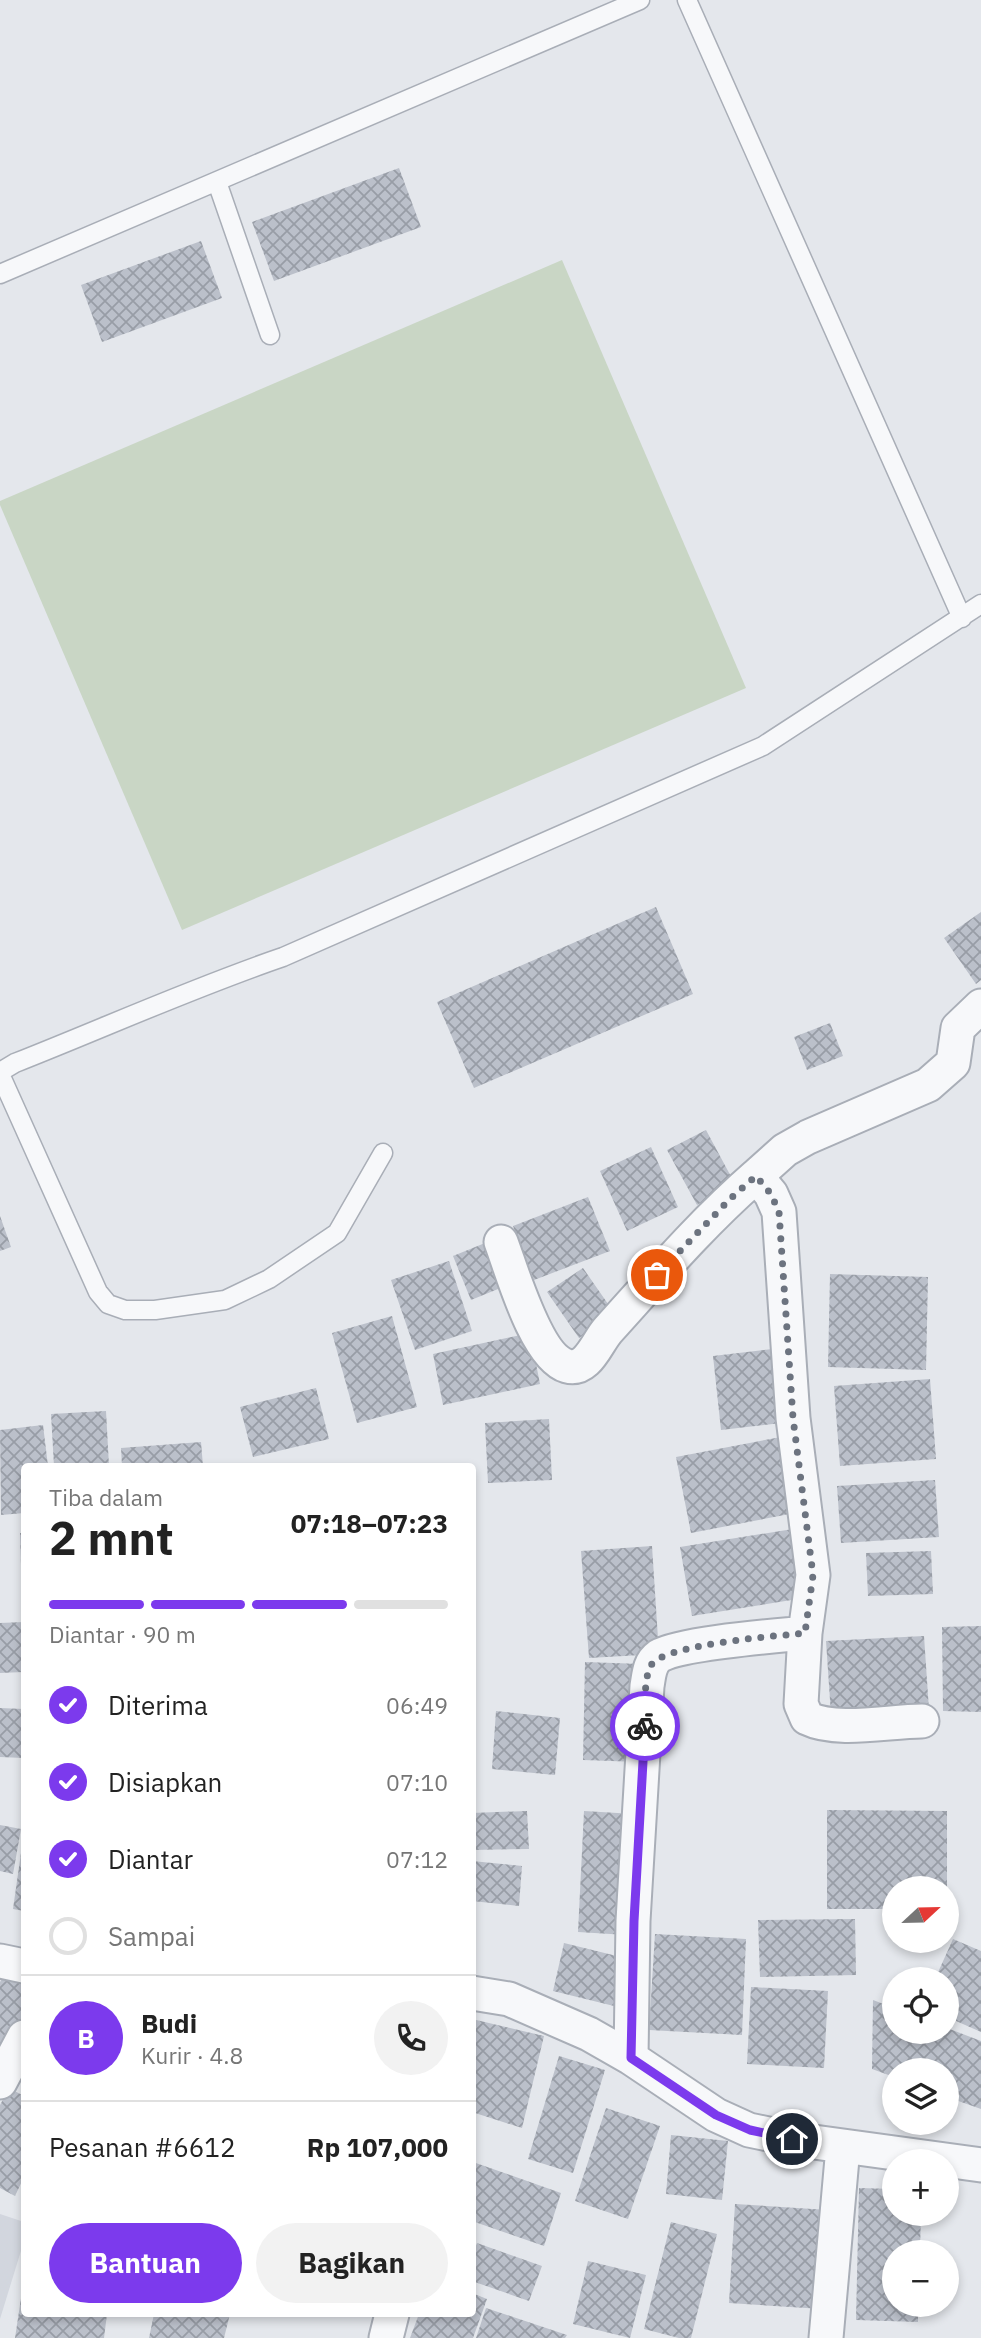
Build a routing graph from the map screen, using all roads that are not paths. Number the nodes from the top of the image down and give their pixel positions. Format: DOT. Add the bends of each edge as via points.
graph roads {
  1 [pos="640,0"];
  2 [pos="687,0"];
  3 [pos="217,182"];
  4 [pos="0,274"];
  5 [pos="270,335"];
  6 [pos="981,604"];
  7 [pos="962,618"];
  8 [pos="981,1006"];
  9 [pos="0,1073"];
  10 [pos="383,1153"];
  11 [pos="756,1176"];
  12 [pos="501,1242"];
  13 [pos="805,1633"];
  14 [pos="922,1721"];
  15 [pos="0,1961"];
  16 [pos="21,1965"];
  17 [pos="476,1994"];
  18 [pos="21,2043"];
  19 [pos="631,2058"];
  20 [pos="0,2082"];
  21 [pos="843,2147"];
  22 [pos="981,2165"];
  23 [pos="391,2317"];
  24 [pos="386,2338"];
  25 [pos="827,2338"];
  1 -- 3 [label="lane"];
  2 -- 7 [label="lane"];
  3 -- 4 [label="lane"];
  3 -- 5 [label="lane"];
  6 -- 7 [label="lane"];
  7 -- 9 [label="lane" via="763,746 283,957 221,978"];
  8 -- 11 [label="street" via="958,1028 953,1063 928,1085 808,1137"];
  9 -- 10 [label="lane" via="98,1292 108,1304 125,1310 225,1300 269,1279 337,1233"];
  11 -- 12 [label="street" via="693,1236 576,1367 565,1366 552,1356 534,1330"];
  11 -- 13 [label="street" via="779,1212 793,1418 813,1575"];
  13 -- 14 [label="street" via="801,1704 807,1718 819,1724"];
  13 -- 19 [label="street" via="679,1649 658,1657 650,1666 634,1921"];
  15 -- 16 [label="street"];
  17 -- 19 [label="street" via="509,1999"];
  18 -- 20 [label="street"];
  19 -- 21 [label="street" via="716,2115 750,2130"];
  21 -- 22 [label="street"];
  21 -- 25 [label="street"];
  23 -- 24 [label="street"];
}
